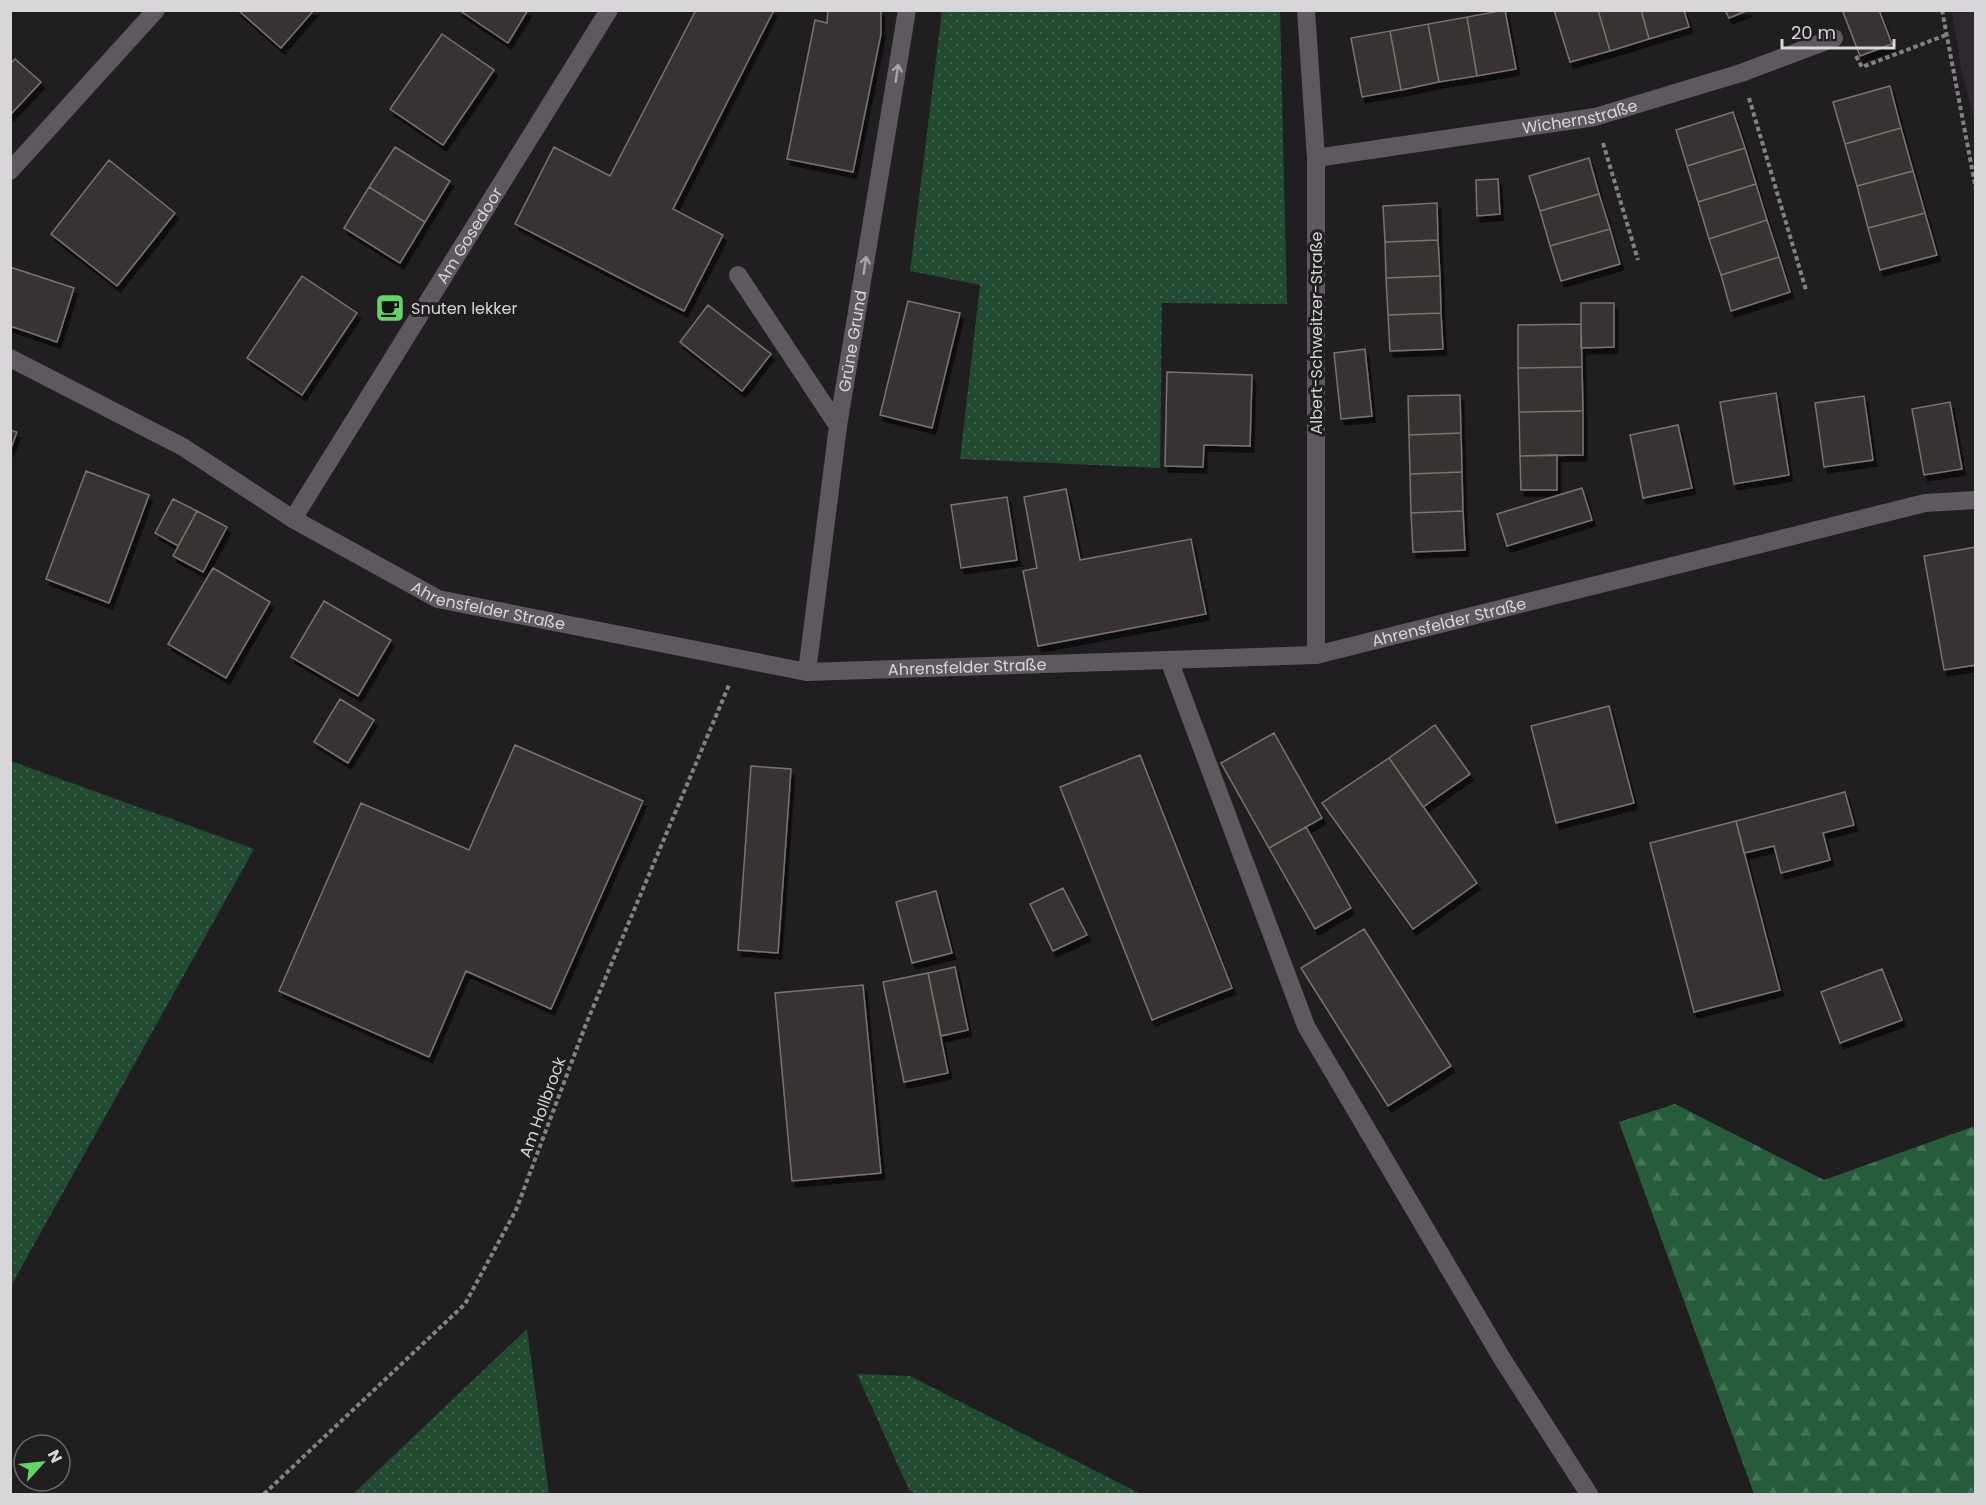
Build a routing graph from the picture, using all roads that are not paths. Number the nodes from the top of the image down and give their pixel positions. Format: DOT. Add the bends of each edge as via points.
graph roads {
  1 [pos="156,10"];
  2 [pos="609,10"];
  3 [pos="907,10"];
  4 [pos="1306,10"];
  5 [pos="1834,38"];
  6 [pos="1316,158"];
  7 [pos="10,171"];
  8 [pos="738,275"];
  9 [pos="10,358"];
  10 [pos="838,426"];
  11 [pos="1976,500"];
  12 [pos="292,519"];
  13 [pos="1316,655"];
  14 [pos="1169,660"];
  15 [pos="807,672"];
  16 [pos="1589,1494"];
  1 -- 7 [label="street"];
  2 -- 12 [label="street, Am Gosedoor"];
  10 -- 3 [label="street, Grüne Grund, one-way"];
  4 -- 6 [label="street, Albert-Schweitzer-Straße"];
  5 -- 6 [label="street, Wichernstraße" via="1742,73 1595,117"];
  6 -- 13 [label="street, Albert-Schweitzer-Straße"];
  8 -- 10 [label="street"];
  9 -- 12 [label="street, Ahrensfelder Straße" via="183,447"];
  10 -- 15 [label="street, Grüne Grund"];
  11 -- 13 [label="street, Ahrensfelder Straße" via="1925,503"];
  12 -- 15 [label="street, Ahrensfelder Straße" via="438,599"];
  13 -- 14 [label="street, Ahrensfelder Straße"];
  14 -- 15 [label="street, Ahrensfelder Straße"];
  14 -- 16 [label="street" via="1306,1026 1503,1359"];
}
